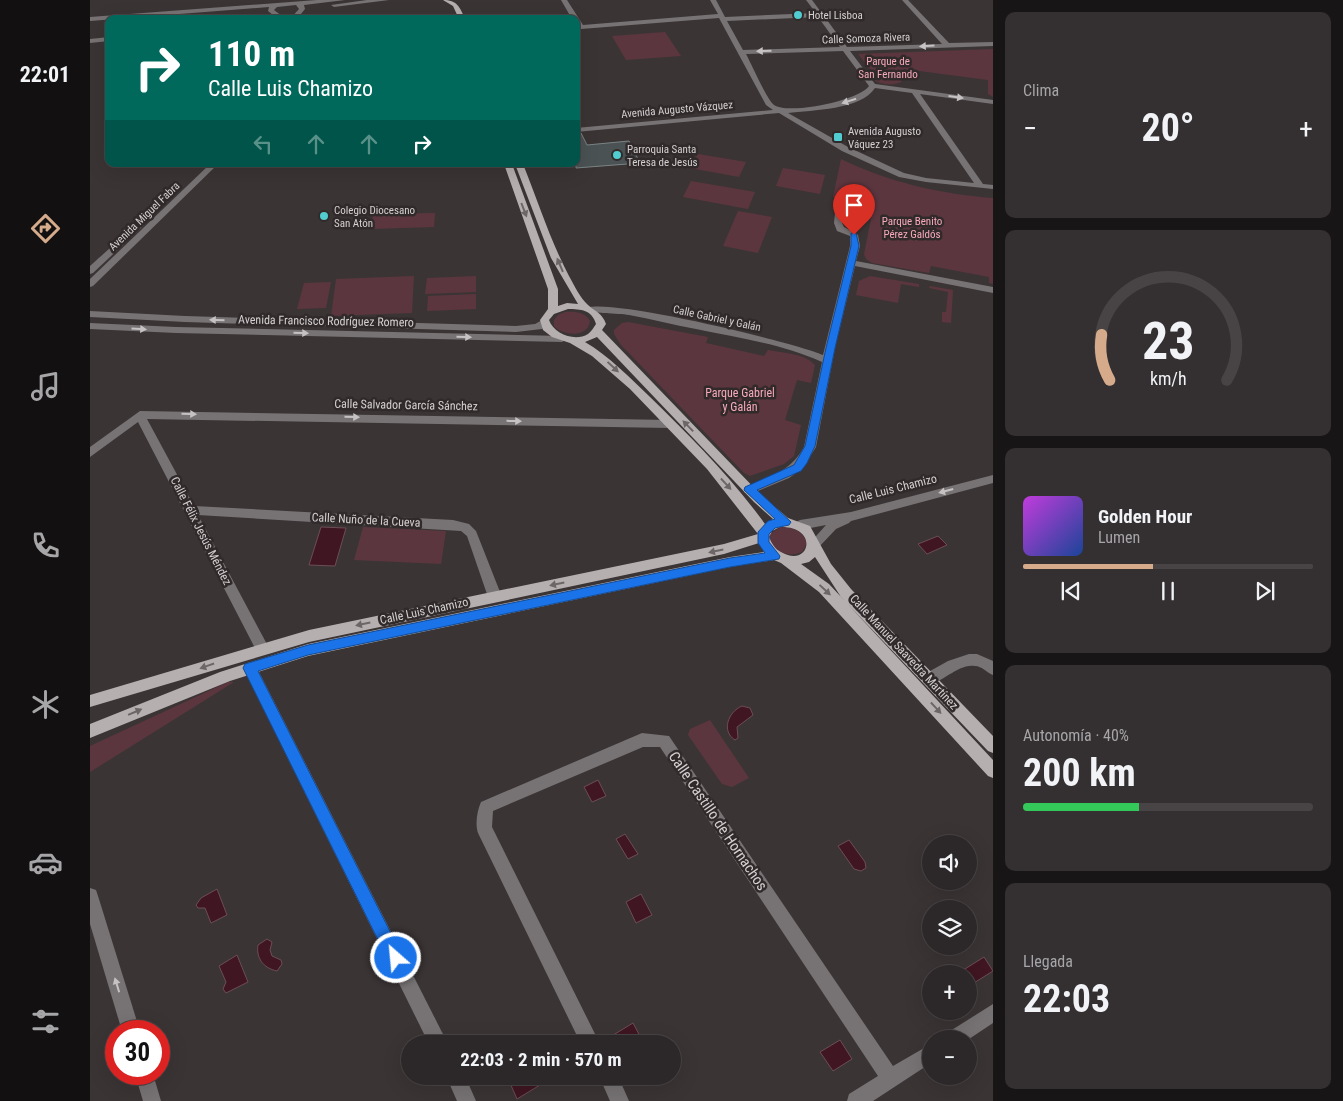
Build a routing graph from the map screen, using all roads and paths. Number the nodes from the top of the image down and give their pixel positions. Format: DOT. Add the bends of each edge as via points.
graph roads {
  1 [pos="342,0"];
  2 [pos="386,0"];
  3 [pos="446,0"];
  4 [pos="564,0"];
  5 [pos="713,0"];
  6 [pos="809,0"];
  7 [pos="905,0"];
  8 [pos="277,1"];
  9 [pos="360,1"];
  10 [pos="457,2"];
  11 [pos="292,3"];
  12 [pos="198,10"];
  13 [pos="300,10"];
  14 [pos="273,12"];
  15 [pos="149,15"];
  16 [pos="162,15"];
  17 [pos="277,15"];
  18 [pos="296,15"];
  19 [pos="461,15"];
  20 [pos="573,15"];
  21 [pos="820,15"];
  22 [pos="722,18"];
  23 [pos="105,19"];
  24 [pos="90,21"];
  25 [pos="105,21"];
  26 [pos="580,27"];
  27 [pos="105,39"];
  28 [pos="91,41"];
  29 [pos="993,44"];
  30 [pos="947,45"];
  31 [pos="845,49"];
  32 [pos="740,52"];
  33 [pos="873,86"];
  34 [pos="914,91"];
  35 [pos="993,102"];
  36 [pos="798,110"];
  37 [pos="780,112"];
  38 [pos="806,127"];
  39 [pos="580,130"];
  40 [pos="201,167"];
  41 [pos="211,167"];
  42 [pos="509,167"];
  43 [pos="520,167"];
  44 [pos="981,186"];
  45 [pos="993,187"];
  46 [pos="840,203"];
  47 [pos="851,264"];
  48 [pos="90,271"];
  49 [pos="90,284"];
  50 [pos="993,290"];
  51 [pos="587,308"];
  52 [pos="553,310"];
  53 [pos="628,312"];
  54 [pos="90,314"];
  55 [pos="544,322"];
  56 [pos="90,326"];
  57 [pos="599,327"];
  58 [pos="568,339"];
  59 [pos="831,345"];
  60 [pos="801,349"];
  61 [pos="828,361"];
  62 [pos="140,415"];
  63 [pos="670,424"];
  64 [pos="90,452"];
  65 [pos="993,479"];
  66 [pos="749,490"];
  67 [pos="190,510"];
  68 [pos="851,516"];
  69 [pos="785,522"];
  70 [pos="800,525"];
  71 [pos="763,535"];
  72 [pos="814,545"];
  73 [pos="780,558"];
  74 [pos="495,597"];
  75 [pos="262,648"];
  76 [pos="250,668"];
  77 [pos="993,669"];
  78 [pos="928,679"];
  79 [pos="90,701"];
  80 [pos="90,731"];
  81 [pos="993,746"];
  82 [pos="993,770"];
  83 [pos="90,896"];
  84 [pos="993,1013"];
  85 [pos="128,1020"];
  86 [pos="966,1030"];
  87 [pos="434,1035"];
  88 [pos="587,1035"];
  89 [pos="922,1058"];
  90 [pos="891,1079"];
  91 [pos="147,1085"];
  92 [pos="460,1085"];
  93 [pos="612,1085"];
  94 [pos="152,1101"];
  95 [pos="468,1101"];
  96 [pos="620,1101"];
  97 [pos="856,1101"];
  1 -- 11 [label="street"];
  2 -- 9 [label="street"];
  3 -- 10 [label="main road"];
  4 -- 20 [label="street"];
  5 -- 22 [label="street"];
  6 -- 21 [label="street"];
  7 -- 30 [label="street"];
  8 -- 11 [label="street"];
  8 -- 12 [label="street"];
  8 -- 14 [label="street" via="271,8"];
  9 -- 13 [label="street"];
  10 -- 19 [label="main road"];
  11 -- 13 [label="street" via="302,5"];
  12 -- 14 [label="street"];
  12 -- 15 [label="street"];
  12 -- 16 [label="street"];
  13 -- 14 [label="street"];
  13 -- 18 [label="street"];
  14 -- 17 [label="street"];
  21 -- 22 [label="street"];
  21 -- 31 [label="street"];
  22 -- 26 [label="street"];
  22 -- 32 [label="street"];
  23 -- 24 [label="street"];
  24 -- 25 [label="street"];
  27 -- 28 [label="street"];
  29 -- 30 [label="street, Calle Somoza Rivera"];
  30 -- 31 [label="street, Calle Somoza Rivera, one-way"];
  31 -- 32 [label="street, Calle Somoza Rivera, one-way"];
  31 -- 33 [label="street"];
  32 -- 37 [label="street" via="770,105"];
  33 -- 34 [label="street"];
  33 -- 36 [label="street, Avenida Augusto Vázquez, one-way" via="860,97 838,105"];
  34 -- 35 [label="street, one-way"];
  34 -- 44 [label="street"];
  36 -- 37 [label="street, Avenida Augusto Vázquez"];
  36 -- 38 [label="street"];
  37 -- 38 [label="street"];
  37 -- 39 [label="street, Avenida Augusto Vázquez"];
  38 -- 44 [label="street" via="856,155 902,175"];
  40 -- 48 [label="street, Avenida Miguel Fabra"];
  41 -- 49 [label="street, Avenida Miguel Fabra"];
  42 -- 52 [label="main road, one-way" via="552,289"];
  51 -- 43 [label="main road, one-way" via="573,292 562,270"];
  44 -- 45 [label="street"];
  46 -- 47 [label="street" via="840,229 854,235"];
  47 -- 50 [label="street"];
  47 -- 59 [label="street"];
  51 -- 52 [label="main road" via="567,306"];
  51 -- 53 [label="street, Calle Gabriel y Galán"];
  51 -- 57 [label="main road" via="599,317"];
  52 -- 55 [label="main road"];
  53 -- 57 [label="street" via="612,316"];
  53 -- 60 [label="street, Calle Gabriel y Galán"];
  55 -- 54 [label="street, Avenida Francisco Rodríguez Romero, one-way" via="538,327 516,329"];
  55 -- 58 [label="main road" via="549,332"];
  56 -- 58 [label="street, Avenida Francisco Rodríguez Romero, one-way"];
  57 -- 58 [label="main road" via="586,338"];
  66 -- 57 [label="main road, one-way"];
  58 -- 63 [label="main road, one-way" via="586,346 611,364"];
  59 -- 60 [label="street, Calle Gabriel y Galán"];
  59 -- 61 [label="street"];
  60 -- 61 [label="street, Calle Gabriel y Galán"];
  61 -- 66 [label="street" via="810,446 804,460 793,470"];
  62 -- 63 [label="street, Calle Salvador García Sánchez, one-way"];
  62 -- 64 [label="street"];
  62 -- 67 [label="street, Calle Félix Jesús Méndez"];
  63 -- 71 [label="main road, one-way" via="744,504"];
  65 -- 68 [label="street, Calle Luis Chamizo, one-way"];
  66 -- 69 [label="main road"];
  67 -- 74 [label="street, Calle Nuño de la Cueva" via="465,527 472,534"];
  67 -- 75 [label="street, Calle Félix Jesús Méndez"];
  68 -- 70 [label="street, Calle Luis Chamizo"];
  68 -- 72 [label="street" via="832,526"];
  69 -- 70 [label="main road"];
  69 -- 71 [label="main road" via="772,524"];
  70 -- 72 [label="main road" via="810,534"];
  71 -- 73 [label="main road" via="766,548"];
  71 -- 74 [label="main road, Calle Luis Chamizo, one-way" via="724,549"];
  72 -- 73 [label="main road" via="806,557 794,560"];
  72 -- 78 [label="main road, Calle Manuel Saavedra Martínez" via="846,593"];
  73 -- 76 [label="main road, Calle Luis Chamizo" via="730,562 308,650"];
  73 -- 82 [label="main road, Calle Manuel Saavedra Martínez, one-way" via="826,590"];
  74 -- 75 [label="main road, Calle Luis Chamizo, one-way"];
  75 -- 79 [label="main road, Calle Luis Chamizo, one-way"];
  80 -- 76 [label="main road, Calle Luis Chamizo, one-way"];
  76 -- 87 [label="street"];
  77 -- 78 [label="street" via="980,660 967,659"];
  78 -- 81 [label="main road, Calle Manuel Saavedra Martínez"];
  85 -- 83 [label="street, one-way"];
  84 -- 86 [label="street"];
  88 -- 90 [label="street, Calle Castillo de Hornachos" via="484,828 486,807 642,740 664,741"];
  89 -- 90 [label="street"];
  90 -- 97 [label="street"];
  91 -- 94 [label="street"];
  92 -- 95 [label="street"];
  93 -- 96 [label="street"];
}
